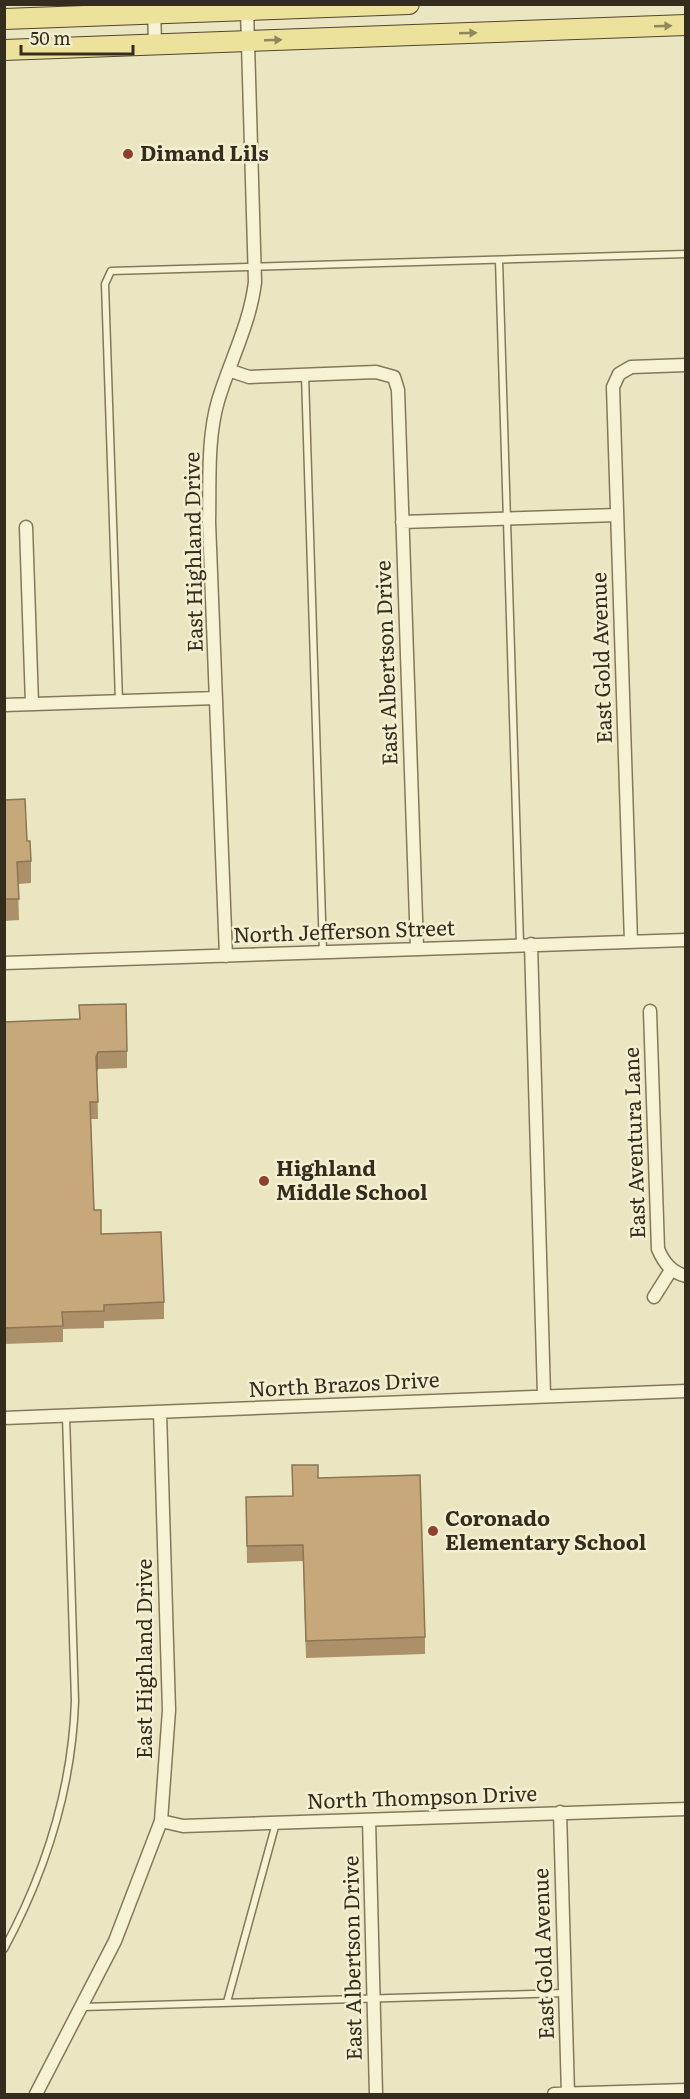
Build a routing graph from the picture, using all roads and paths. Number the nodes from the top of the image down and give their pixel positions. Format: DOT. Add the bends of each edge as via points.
graph roads {
  1 [pos="409,4"];
  2 [pos="381,5"];
  3 [pos="154,9"];
  4 [pos="247,10"];
  5 [pos="4,19"];
  6 [pos="686,25"];
  7 [pos="248,41"];
  8 [pos="155,44"];
  9 [pos="4,50"];
  10 [pos="686,254"];
  11 [pos="499,260"];
  12 [pos="255,267"];
  13 [pos="686,365"];
  14 [pos="231,371"];
  15 [pos="305,374"];
  16 [pos="617,515"];
  17 [pos="505,519"];
  18 [pos="402,522"];
  19 [pos="26,527"];
  20 [pos="216,698"];
  21 [pos="119,702"];
  22 [pos="32,704"];
  23 [pos="4,705"];
  24 [pos="686,940"];
  25 [pos="631,942"];
  26 [pos="526,944"];
  27 [pos="417,948"];
  28 [pos="323,952"];
  29 [pos="226,956"];
  30 [pos="4,963"];
  31 [pos="650,1011"];
  32 [pos="671,1270"];
  33 [pos="686,1276"];
  34 [pos="654,1297"];
  35 [pos="686,1391"];
  36 [pos="544,1395"];
  37 [pos="160,1412"];
  38 [pos="66,1416"];
  39 [pos="4,1418"];
  40 [pos="686,1809"];
  41 [pos="560,1812"];
  42 [pos="369,1820"];
  43 [pos="161,1821"];
  44 [pos="276,1823"];
  45 [pos="4,1949"];
  46 [pos="565,1993"];
  47 [pos="374,1998"];
  48 [pos="226,2002"];
  49 [pos="81,2007"];
  50 [pos="686,2090"];
  51 [pos="36,2094"];
  52 [pos="376,2094"];
  53 [pos="554,2094"];
  54 [pos="568,2094"];
  1 -- 2 [label="main road"];
  2 -- 4 [label="main road"];
  3 -- 4 [label="main road"];
  3 -- 5 [label="main road"];
  3 -- 8 [label="street"];
  4 -- 7 [label="street, East Highland Drive"];
  7 -- 6 [label="main road, one-way"];
  7 -- 8 [label="main road"];
  7 -- 12 [label="street, East Highland Drive"];
  8 -- 9 [label="main road"];
  10 -- 11 [label="lane"];
  11 -- 12 [label="lane"];
  11 -- 17 [label="lane"];
  12 -- 14 [label="street, East Highland Drive" via="252,306"];
  12 -- 21 [label="lane" via="111,271 105,284"];
  13 -- 16 [label="street, East Gold Avenue" via="631,368 619,374 613,387"];
  14 -- 15 [label="street" via="249,376"];
  14 -- 20 [label="street, East Highland Drive" via="218,402 210,464"];
  15 -- 18 [label="street, East Albertson Drive" via="376,372 394,377 398,390"];
  15 -- 28 [label="lane"];
  16 -- 17 [label="street"];
  16 -- 25 [label="street, East Gold Avenue"];
  17 -- 18 [label="street"];
  17 -- 26 [label="lane"];
  18 -- 27 [label="street, East Albertson Drive"];
  19 -- 22 [label="street"];
  20 -- 21 [label="street"];
  20 -- 29 [label="street, East Highland Drive"];
  21 -- 22 [label="street"];
  22 -- 23 [label="street"];
  24 -- 25 [label="street, North Jefferson Street"];
  25 -- 26 [label="street, North Jefferson Street"];
  26 -- 27 [label="street, North Jefferson Street"];
  26 -- 36 [label="street"];
  27 -- 28 [label="street, North Jefferson Street"];
  28 -- 29 [label="street, North Jefferson Street"];
  29 -- 30 [label="street, North Jefferson Street"];
  31 -- 32 [label="street, East Aventura Lane" via="657,1236 663,1261"];
  32 -- 33 [label="street"];
  32 -- 34 [label="street"];
  35 -- 36 [label="street, North Brazos Drive"];
  36 -- 37 [label="street, North Brazos Drive"];
  37 -- 38 [label="street, North Brazos Drive"];
  37 -- 43 [label="street, East Highland Drive" via="169,1710"];
  38 -- 39 [label="street, North Brazos Drive"];
  38 -- 45 [label="lane" via="74,1735 48,1848 27,1906"];
  40 -- 41 [label="street, North Thompson Drive"];
  41 -- 42 [label="street, North Thompson Drive"];
  41 -- 46 [label="street, East Gold Avenue"];
  42 -- 44 [label="street, North Thompson Drive"];
  42 -- 47 [label="street, East Albertson Drive"];
  43 -- 44 [label="street, North Thompson Drive" via="183,1826"];
  43 -- 49 [label="street, East Highland Drive" via="115,1941"];
  44 -- 48 [label="lane"];
  46 -- 47 [label="lane"];
  46 -- 54 [label="street, East Gold Avenue"];
  47 -- 48 [label="lane"];
  47 -- 52 [label="street, East Albertson Drive"];
  48 -- 49 [label="lane"];
  49 -- 51 [label="street, East Highland Drive"];
  50 -- 54 [label="street"];
  53 -- 54 [label="street"];
}
